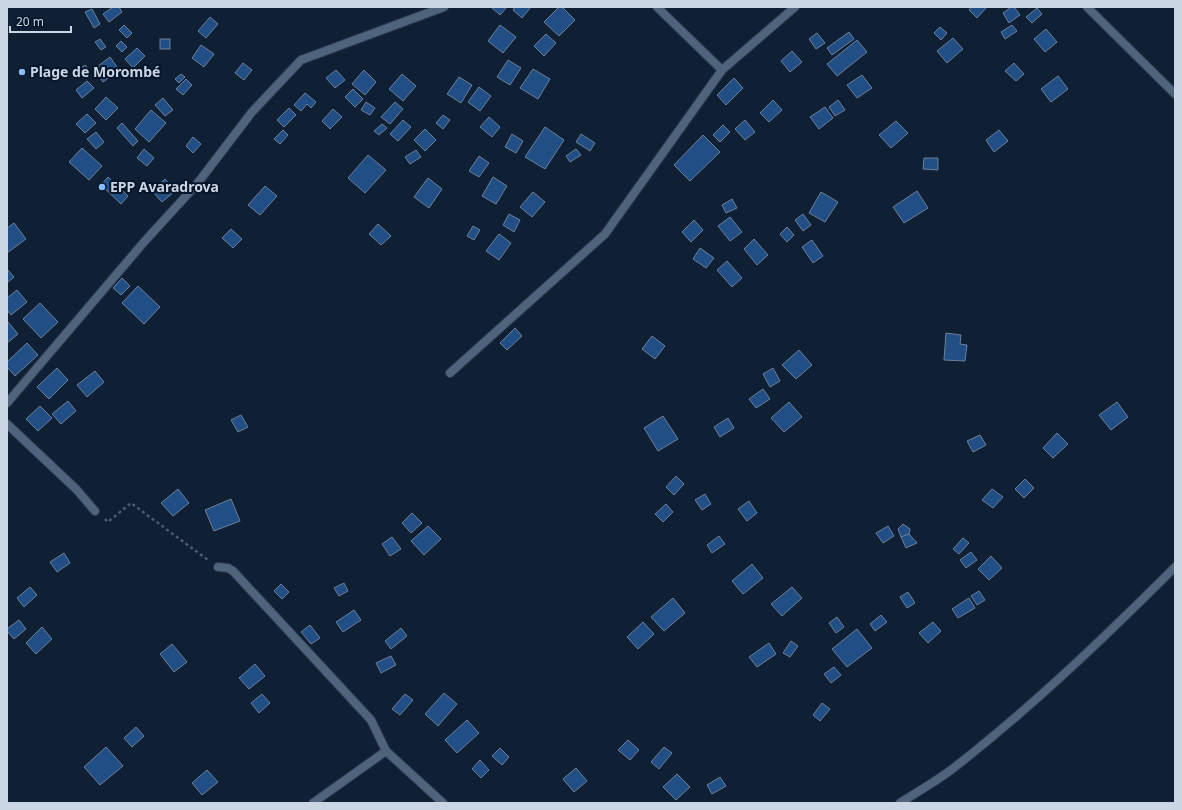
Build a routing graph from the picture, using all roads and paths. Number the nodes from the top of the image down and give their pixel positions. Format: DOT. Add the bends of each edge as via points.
graph roads {
  1 [pos="444,7"];
  2 [pos="657,7"];
  3 [pos="795,7"];
  4 [pos="1087,7"];
  5 [pos="722,70"];
  6 [pos="1175,94"];
  7 [pos="450,373"];
  8 [pos="7,403"];
  9 [pos="7,424"];
  10 [pos="96,511"];
  11 [pos="218,567"];
  12 [pos="1175,567"];
  13 [pos="386,751"];
  14 [pos="313,803"];
  15 [pos="443,803"];
  16 [pos="900,803"];
  1 -- 8 [label="street" via="301,60 252,112 197,184 144,242"];
  2 -- 5 [label="street"];
  3 -- 5 [label="street"];
  4 -- 6 [label="street"];
  5 -- 7 [label="street" via="605,234"];
  9 -- 10 [label="street"];
  10 -- 11 [label="path" via="108,522 131,503"];
  11 -- 13 [label="street" via="233,571 372,720"];
  12 -- 16 [label="street" via="1016,717 950,770"];
  13 -- 14 [label="street"];
  13 -- 15 [label="street"];
}
